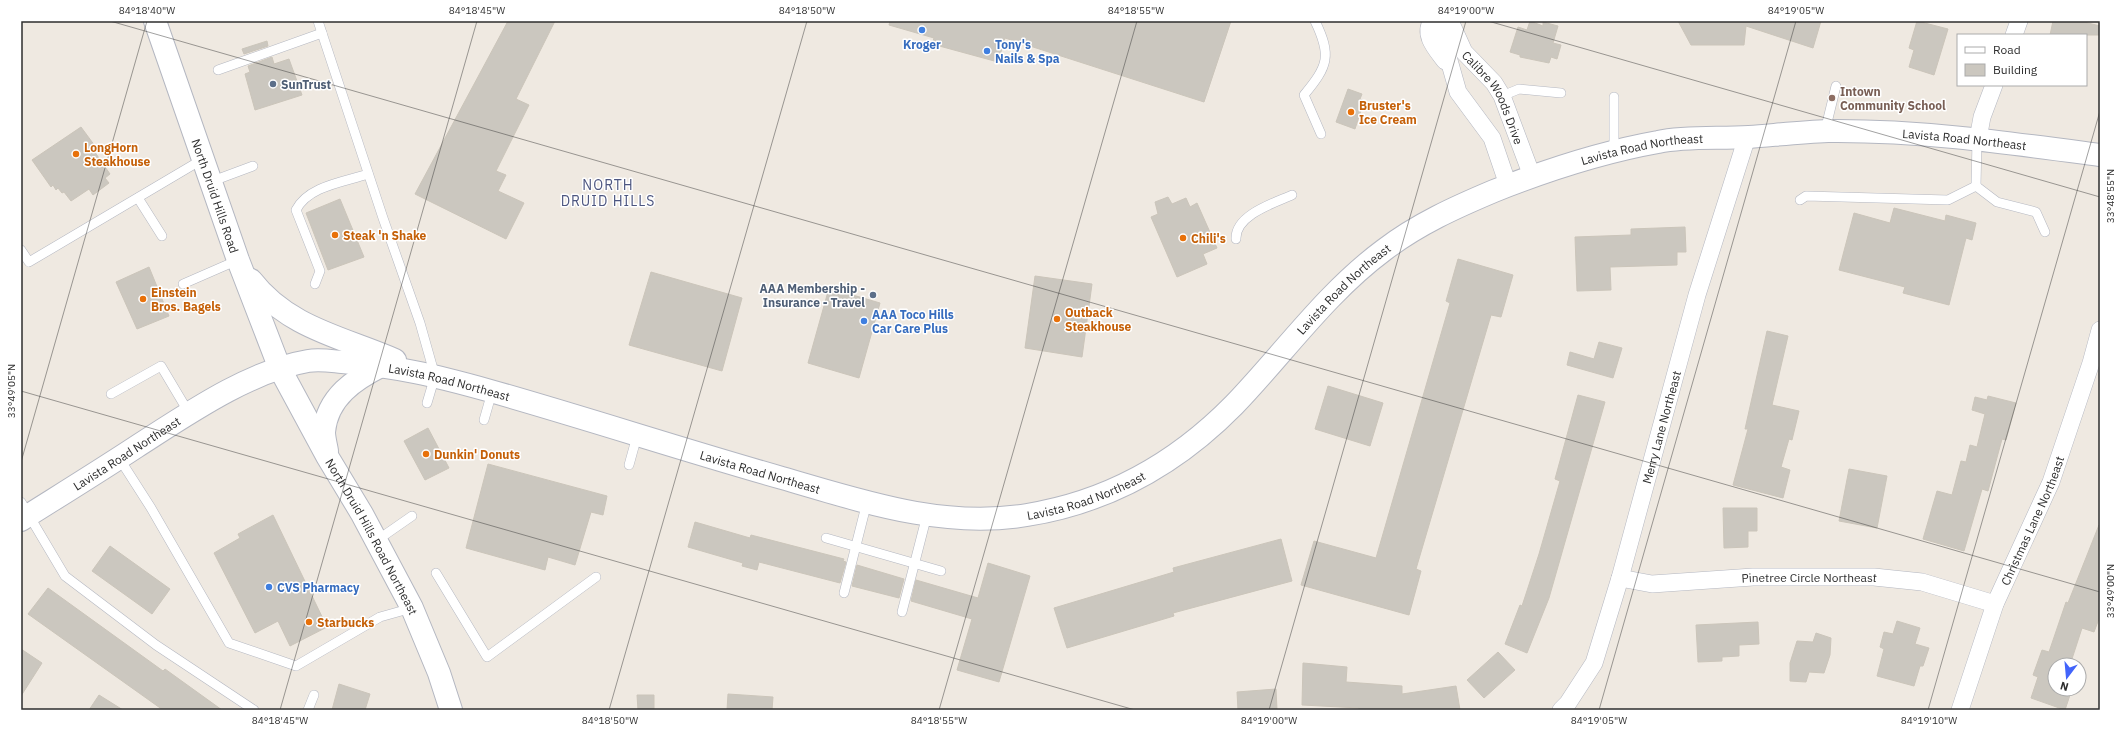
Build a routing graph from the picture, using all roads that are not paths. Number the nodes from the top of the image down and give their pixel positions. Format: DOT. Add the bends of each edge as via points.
graph roads {
  1 [pos="155,21"];
  2 [pos="318,21"];
  3 [pos="1315,21"];
  4 [pos="1432,21"];
  5 [pos="1439,21"];
  6 [pos="1450,21"];
  7 [pos="2019,21"];
  8 [pos="322,33"];
  9 [pos="2014,34"];
  10 [pos="218,70"];
  11 [pos="1453,73"];
  12 [pos="1836,86"];
  13 [pos="1994,86"];
  14 [pos="1561,93"];
  15 [pos="1502,96"];
  16 [pos="1614,97"];
  17 [pos="1825,131"];
  18 [pos="1321,134"];
  19 [pos="1747,137"];
  20 [pos="1978,139"];
  21 [pos="1614,152"];
  22 [pos="2100,156"];
  23 [pos="203,160"];
  24 [pos="253,166"];
  25 [pos="368,174"];
  26 [pos="1532,176"];
  27 [pos="210,182"];
  28 [pos="1508,185"];
  29 [pos="1976,186"];
  30 [pos="1292,194"];
  31 [pos="138,198"];
  32 [pos="1800,200"];
  33 [pos="2045,232"];
  34 [pos="162,236"];
  35 [pos="1236,239"];
  36 [pos="21,250"];
  37 [pos="239,263"];
  38 [pos="183,284"];
  39 [pos="315,284"];
  40 [pos="2100,330"];
  41 [pos="383,365"];
  42 [pos="280,369"];
  43 [pos="428,374"];
  44 [pos="492,392"];
  45 [pos="111,394"];
  46 [pos="427,403"];
  47 [pos="189,414"];
  48 [pos="484,420"];
  49 [pos="637,436"];
  50 [pos="327,456"];
  51 [pos="119,458"];
  52 [pos="629,465"];
  53 [pos="867,502"];
  54 [pos="24,513"];
  55 [pos="412,516"];
  56 [pos="926,516"];
  57 [pos="826,538"];
  58 [pos="376,541"];
  59 [pos="856,546"];
  60 [pos="914,563"];
  61 [pos="941,571"];
  62 [pos="436,572"];
  63 [pos="596,577"];
  64 [pos="1620,578"];
  65 [pos="844,593"];
  66 [pos="1994,604"];
  67 [pos="412,608"];
  68 [pos="902,612"];
  69 [pos="314,695"];
  70 [pos="254,710"];
  71 [pos="308,710"];
  72 [pos="451,710"];
  73 [pos="1561,710"];
  74 [pos="1960,710"];
  1 -- 23 [label="main road, North Druid Hills Road"];
  2 -- 8 [label="lane"];
  3 -- 18 [label="lane" via="1324,39 1326,56 1321,75 1304,95"];
  4 -- 11 [label="street, Calibre Woods Drive" via="1429,25 1430,38"];
  5 -- 11 [label="street, Calibre Woods Drive" via="1438,25"];
  6 -- 15 [label="street, Calibre Woods Drive" via="1464,52"];
  7 -- 9 [label="street"];
  8 -- 10 [label="lane"];
  8 -- 25 [label="lane"];
  11 -- 28 [label="street, Calibre Woods Drive" via="1458,92 1465,104 1492,138"];
  12 -- 17 [label="lane"];
  13 -- 20 [label="street" via="1982,117"];
  14 -- 15 [label="lane" via="1519,89"];
  15 -- 26 [label="street, Calibre Woods Drive"];
  16 -- 21 [label="lane"];
  17 -- 19 [label="main road, Lavista Road Northeast"];
  17 -- 20 [label="main road, Lavista Road Northeast"];
  19 -- 21 [label="main road, Lavista Road Northeast" via="1664,140"];
  19 -- 64 [label="street, Merry Lane Northeast" via="1697,295"];
  20 -- 22 [label="main road, Lavista Road Northeast"];
  20 -- 29 [label="lane"];
  21 -- 26 [label="main road, Lavista Road Northeast"];
  23 -- 27 [label="main road, North Druid Hills Road"];
  23 -- 31 [label="lane"];
  24 -- 27 [label="lane"];
  25 -- 39 [label="lane" via="321,188 301,200 296,210 320,271"];
  25 -- 43 [label="lane" via="420,323"];
  26 -- 28 [label="main road, Lavista Road Northeast"];
  27 -- 37 [label="main road, North Druid Hills Road"];
  28 -- 56 [label="main road, Lavista Road Northeast" via="1435,217 1384,250 1329,298 1236,403 1193,443 1130,483 1083,502 1028,515 992,519"];
  29 -- 32 [label="lane" via="1948,200 1806,196"];
  29 -- 33 [label="lane" via="1996,202 2036,212"];
  30 -- 35 [label="lane" via="1246,219 1239,225"];
  31 -- 34 [label="lane"];
  31 -- 36 [label="lane" via="30,262"];
  37 -- 38 [label="lane"];
  37 -- 42 [label="main road, North Druid Hills Road"];
  37 -- 43 [label="main road" via="272,304 299,322"];
  40 -- 66 [label="street, Christmas Lane Northeast" via="2051,482"];
  41 -- 42 [label="main road, Lavista Road Northeast" via="313,360"];
  41 -- 43 [label="main road, Lavista Road Northeast"];
  41 -- 50 [label="main road" via="346,386 337,399 324,432"];
  42 -- 47 [label="main road, Lavista Road Northeast" via="260,374"];
  42 -- 50 [label="main road, North Druid Hills Road Northeast"];
  43 -- 44 [label="main road, Lavista Road Northeast"];
  43 -- 46 [label="lane"];
  44 -- 48 [label="lane"];
  44 -- 49 [label="main road, Lavista Road Northeast"];
  45 -- 47 [label="lane" via="161,366"];
  47 -- 51 [label="main road, Lavista Road Northeast"];
  49 -- 52 [label="lane"];
  49 -- 53 [label="main road, Lavista Road Northeast"];
  50 -- 58 [label="main road, North Druid Hills Road Northeast"];
  51 -- 54 [label="main road, Lavista Road Northeast"];
  51 -- 67 [label="lane" via="230,643 296,666 380,618"];
  53 -- 56 [label="main road, Lavista Road Northeast"];
  53 -- 59 [label="lane"];
  54 -- 70 [label="lane" via="65,576 156,644"];
  55 -- 58 [label="lane"];
  56 -- 60 [label="lane"];
  57 -- 59 [label="lane"];
  58 -- 67 [label="main road, North Druid Hills Road Northeast"];
  59 -- 60 [label="lane"];
  59 -- 65 [label="lane"];
  60 -- 61 [label="lane"];
  60 -- 68 [label="lane"];
  62 -- 63 [label="lane" via="487,657"];
  64 -- 66 [label="street, Pinetree Circle Northeast" via="1652,584 1753,577 1874,577 1922,582"];
  64 -- 73 [label="street, Merry Lane Northeast" via="1594,663"];
  66 -- 74 [label="street, Christmas Lane Northeast"];
  67 -- 72 [label="main road, North Druid Hills Road Northeast" via="439,673"];
  69 -- 71 [label="lane"];
}
